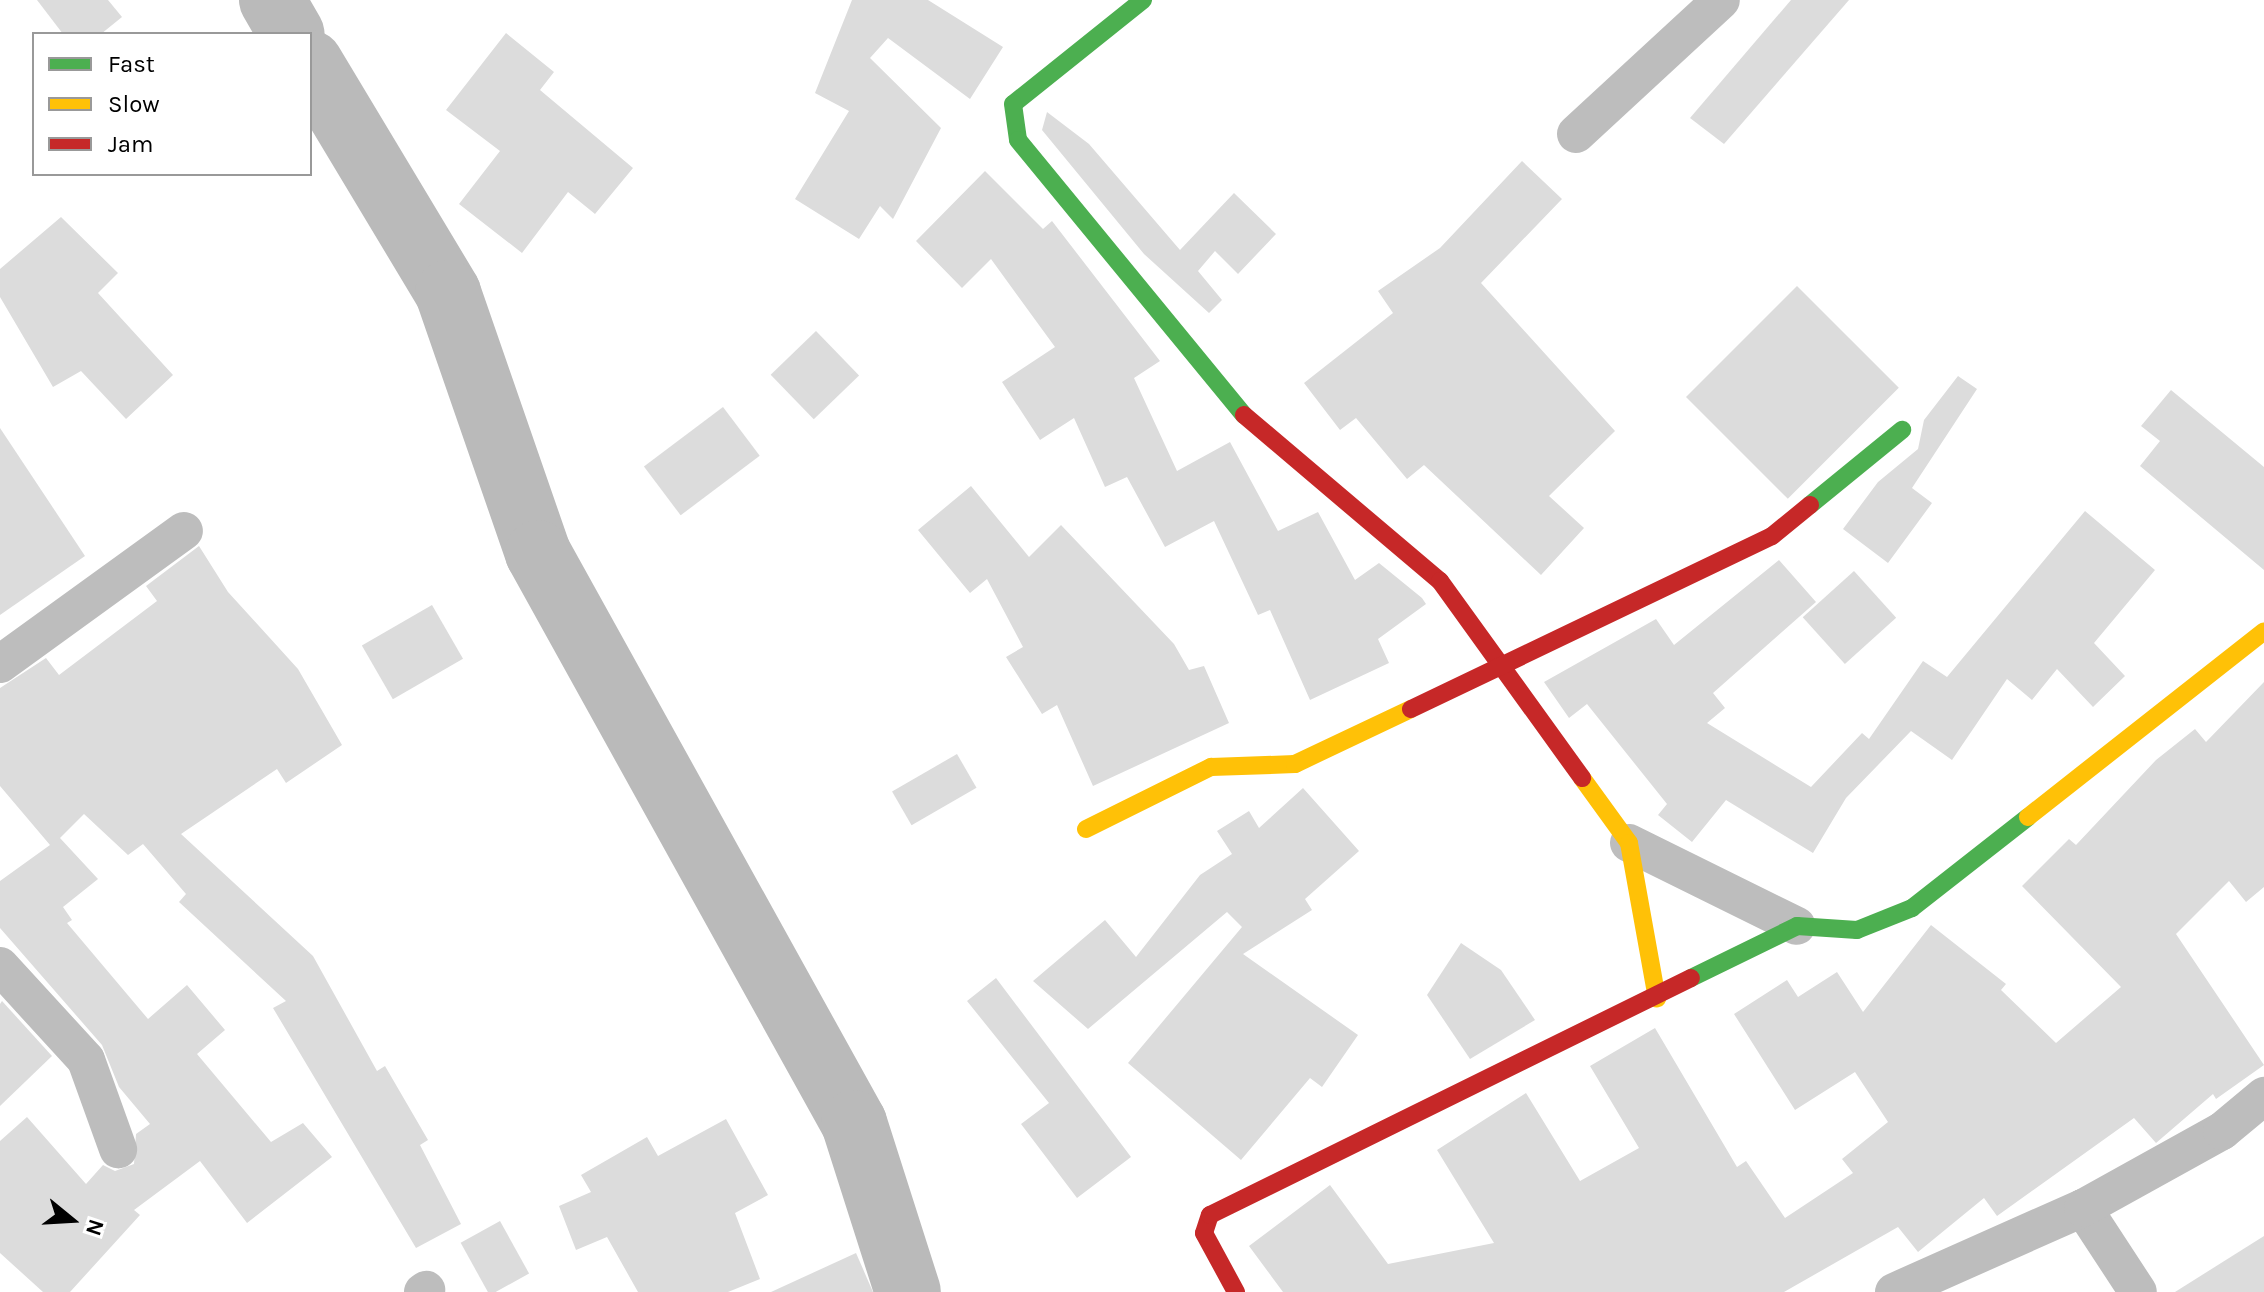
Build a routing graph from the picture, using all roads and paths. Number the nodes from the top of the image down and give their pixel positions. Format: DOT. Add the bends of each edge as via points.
graph roads {
  1 [pos="1143,0"];
  2 [pos="1721,0"];
  3 [pos="1576,134"];
  4 [pos="1902,430"];
  5 [pos="184,531"];
  6 [pos="2264,631"];
  7 [pos="0,664"];
  8 [pos="1500,666"];
  9 [pos="1086,829"];
  10 [pos="1629,843"];
  11 [pos="1797,926"];
  12 [pos="0,966"];
  13 [pos="1657,998"];
  14 [pos="2264,1096"];
  15 [pos="118,1149"];
  16 [pos="2083,1208"];
  17 [pos="1236,1292"];
  18 [pos="1894,1292"];
  19 [pos="2138,1292"];
  1 -- 8 [label="street" via="1013,104 1018,140 1254,427 1440,581"];
  2 -- 3 [label="street"];
  4 -- 8 [label="street" via="1772,536"];
  5 -- 7 [label="street"];
  6 -- 11 [label="street" via="1912,908 1857,930"];
  8 -- 9 [label="street" via="1295,764 1211,767"];
  8 -- 10 [label="street"];
  10 -- 11 [label="street"];
  10 -- 13 [label="street"];
  11 -- 13 [label="street"];
  12 -- 15 [label="street" via="86,1060"];
  13 -- 17 [label="street" via="1210,1215 1204,1233"];
  14 -- 16 [label="street" via="2222,1131"];
  16 -- 18 [label="street"];
  16 -- 19 [label="street"];
}
